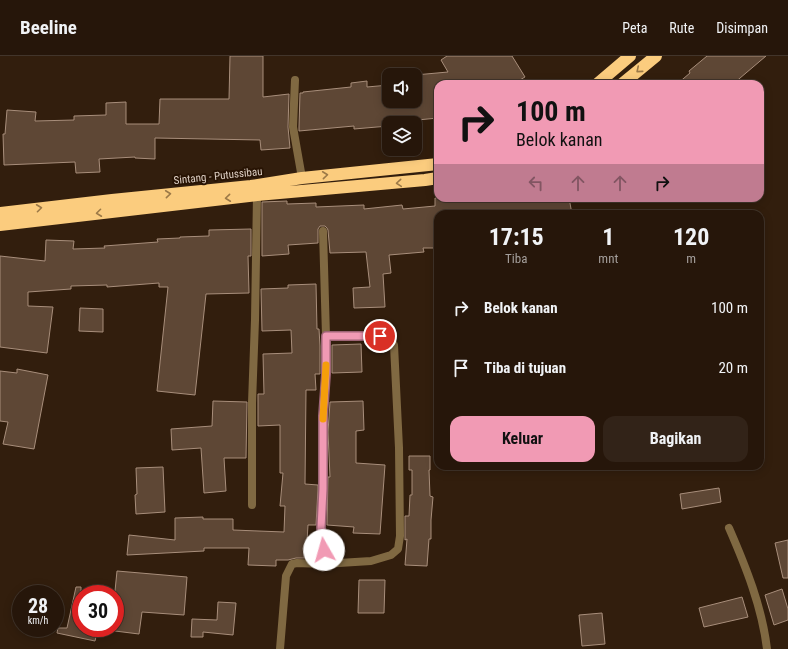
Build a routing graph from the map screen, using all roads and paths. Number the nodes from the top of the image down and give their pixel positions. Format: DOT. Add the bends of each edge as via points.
graph roads {
  1 [pos="630,56"];
  2 [pos="656,56"];
  3 [pos="295,80"];
  4 [pos="602,80"];
  5 [pos="627,80"];
  6 [pos="434,164"];
  7 [pos="302,178"];
  8 [pos="434,179"];
  9 [pos="257,195"];
  10 [pos="0,213"];
  11 [pos="0,225"];
  12 [pos="324,231"];
  13 [pos="326,336"];
  14 [pos="252,505"];
  15 [pos="729,528"];
  16 [pos="323,564"];
  17 [pos="280,649"];
  18 [pos="767,649"];
  1 -- 4 [label="highway"];
  2 -- 5 [label="highway, one-way"];
  3 -- 7 [label="street" via="293,128"];
  7 -- 6 [label="highway, Sintang - Putussibau, one-way"];
  10 -- 7 [label="highway, Sintang - Putussibau, one-way" via="251,186"];
  8 -- 9 [label="highway, Sintang - Putussibau, one-way"];
  9 -- 11 [label="highway, Sintang - Putussibau, one-way"];
  9 -- 14 [label="street"];
  12 -- 13 [label="street"];
  13 -- 16 [label="street" via="321,528"];
  13 -- 16 [label="street" via="380,336 391,338 394,345 400,536 398,549 391,555 371,561"];
  15 -- 18 [label="street" via="748,572 765,631"];
  16 -- 17 [label="street" via="297,563 289,568 286,576"];
}
